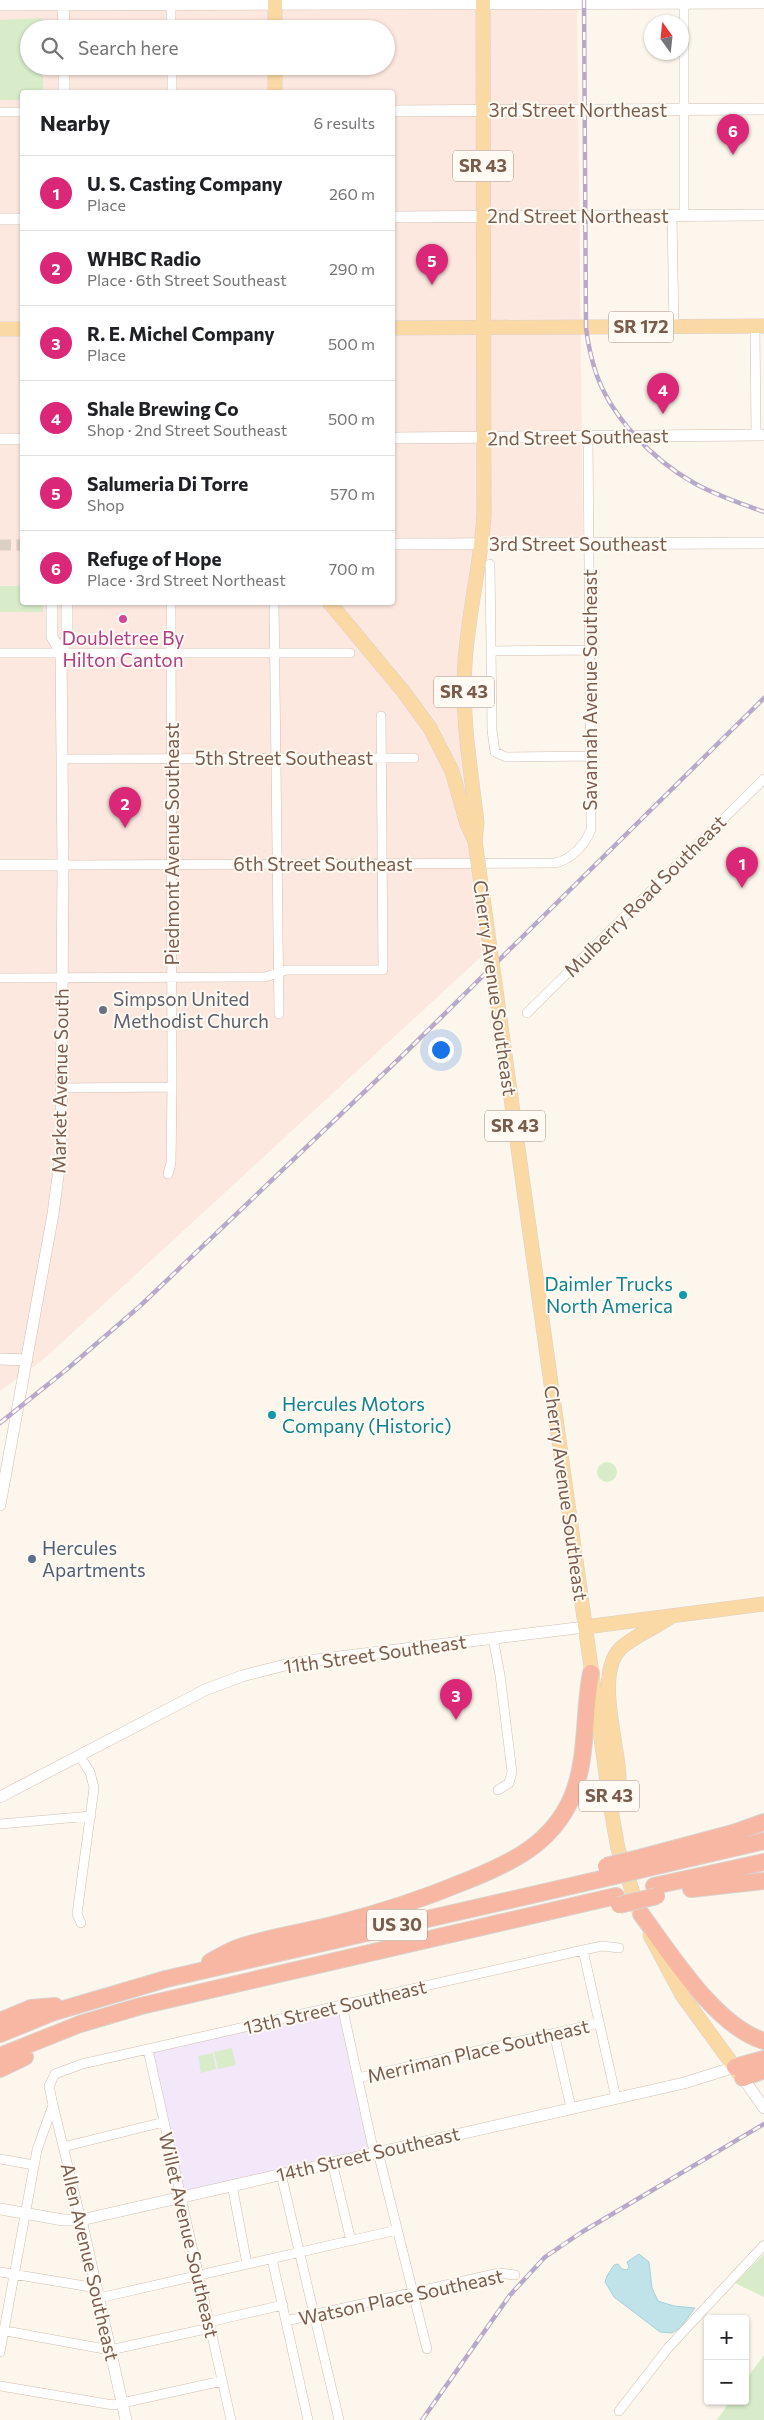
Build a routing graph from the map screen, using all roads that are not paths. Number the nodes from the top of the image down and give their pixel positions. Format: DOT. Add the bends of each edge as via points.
graph roads {
  1 [pos="171,2"];
  2 [pos="275,2"];
  3 [pos="484,2"];
  4 [pos="684,2"];
  5 [pos="64,3"];
  6 [pos="764,3"];
  7 [pos="0,6"];
  8 [pos="64,20"];
  9 [pos="172,20"];
  10 [pos="275,20"];
  11 [pos="64,75"];
  12 [pos="172,75"];
  13 [pos="275,75"];
  14 [pos="64,90"];
  15 [pos="172,90"];
  16 [pos="275,90"];
  17 [pos="483,110"];
  18 [pos="684,110"];
  19 [pos="764,110"];
  20 [pos="395,111"];
  21 [pos="0,112"];
  22 [pos="20,112"];
  23 [pos="684,215"];
  24 [pos="764,215"];
  25 [pos="483,216"];
  26 [pos="672,216"];
  27 [pos="395,217"];
  28 [pos="0,219"];
  29 [pos="20,219"];
  30 [pos="674,327"];
  31 [pos="760,327"];
  32 [pos="395,328"];
  33 [pos="483,328"];
  34 [pos="0,329"];
  35 [pos="20,329"];
  36 [pos="760,435"];
  37 [pos="588,437"];
  38 [pos="395,438"];
  39 [pos="484,438"];
  40 [pos="0,439"];
  41 [pos="20,439"];
  42 [pos="764,543"];
  43 [pos="395,544"];
  44 [pos="483,544"];
  45 [pos="589,544"];
  46 [pos="490,564"];
  47 [pos="171,605"];
  48 [pos="274,605"];
  49 [pos="331,605"];
  50 [pos="52,607"];
  51 [pos="67,607"];
  52 [pos="490,650"];
  53 [pos="590,650"];
  54 [pos="0,652"];
  55 [pos="61,652"];
  56 [pos="171,653"];
  57 [pos="276,653"];
  58 [pos="350,653"];
  59 [pos="381,716"];
  60 [pos="592,756"];
  61 [pos="172,758"];
  62 [pos="277,758"];
  63 [pos="383,758"];
  64 [pos="414,758"];
  65 [pos="63,759"];
  66 [pos="764,779"];
  67 [pos="475,841"];
  68 [pos="578,849"];
  69 [pos="171,864"];
  70 [pos="277,864"];
  71 [pos="383,864"];
  72 [pos="0,865"];
  73 [pos="63,865"];
  74 [pos="278,973"];
  75 [pos="0,978"];
  76 [pos="172,978"];
  77 [pos="63,979"];
  78 [pos="527,1013"];
  79 [pos="279,1014"];
  80 [pos="172,1087"];
  81 [pos="63,1088"];
  82 [pos="168,1174"];
  83 [pos="0,1359"];
  84 [pos="27,1360"];
  85 [pos="2,1481"];
  86 [pos="0,1505"];
  87 [pos="764,1604"];
  88 [pos="672,1616"];
  89 [pos="585,1627"];
  90 [pos="493,1638"];
  91 [pos="591,1673"];
  92 [pos="79,1755"];
  93 [pos="12,1790"];
  94 [pos="498,1790"];
  95 [pos="0,1793"];
  96 [pos="0,1797"];
  97 [pos="611,1809"];
  98 [pos="91,1816"];
  99 [pos="764,1822"];
  100 [pos="0,1824"];
  101 [pos="764,1841"];
  102 [pos="646,1862"];
  103 [pos="764,1862"];
  104 [pos="764,1881"];
  105 [pos="656,1891"];
  106 [pos="640,1914"];
  107 [pos="81,1923"];
  108 [pos="619,1948"];
  109 [pos="583,1950"];
  110 [pos="185,1974"];
  111 [pos="190,1994"];
  112 [pos="82,2003"];
  113 [pos="342,2005"];
  114 [pos="0,2021"];
  115 [pos="599,2023"];
  116 [pos="554,2033"];
  117 [pos="0,2034"];
  118 [pos="764,2041"];
  119 [pos="148,2050"];
  120 [pos="0,2056"];
  121 [pos="764,2059"];
  122 [pos="0,2069"];
  123 [pos="764,2070"];
  124 [pos="739,2073"];
  125 [pos="52,2076"];
  126 [pos="358,2078"];
  127 [pos="616,2098"];
  128 [pos="53,2105"];
  129 [pos="571,2108"];
  130 [pos="764,2108"];
  131 [pos="164,2122"];
  132 [pos="63,2147"];
  133 [pos="376,2152"];
  134 [pos="0,2159"];
  135 [pos="332,2162"];
  136 [pos="34,2165"];
  137 [pos="281,2174"];
  138 [pos="232,2185"];
  139 [pos="181,2197"];
  140 [pos="0,2209"];
  141 [pos="25,2214"];
  142 [pos="81,2220"];
  143 [pos="397,2230"];
  144 [pos="351,2241"];
  145 [pos="764,2245"];
  146 [pos="300,2252"];
  147 [pos="272,2259"];
  148 [pos="247,2264"];
  149 [pos="0,2272"];
  150 [pos="14,2274"];
  151 [pos="515,2275"];
  152 [pos="198,2276"];
  153 [pos="413,2292"];
  154 [pos="98,2293"];
  155 [pos="283,2304"];
  156 [pos="314,2314"];
  157 [pos="286,2321"];
  158 [pos="209,2325"];
  159 [pos="2,2330"];
  160 [pos="427,2349"];
  161 [pos="110,2350"];
  162 [pos="0,2352"];
  163 [pos="222,2381"];
  164 [pos="0,2386"];
  165 [pos="123,2403"];
  166 [pos="620,2411"];
  167 [pos="126,2420"];
  168 [pos="231,2420"];
  169 [pos="308,2420"];
  170 [pos="339,2420"];
  1 -- 2 [label="street"];
  1 -- 5 [label="street"];
  1 -- 9 [label="street"];
  2 -- 3 [label="street"];
  2 -- 10 [label="main road"];
  3 -- 4 [label="street"];
  3 -- 17 [label="main road, SR 43"];
  4 -- 6 [label="street"];
  4 -- 18 [label="street"];
  5 -- 7 [label="street"];
  5 -- 8 [label="street"];
  11 -- 14 [label="street"];
  12 -- 15 [label="street"];
  13 -- 16 [label="main road"];
  17 -- 18 [label="street, 3rd Street Northeast"];
  17 -- 20 [label="street, 3rd Street Northeast"];
  17 -- 25 [label="main road, SR 43"];
  18 -- 19 [label="street, 3rd Street Northeast"];
  18 -- 23 [label="street"];
  21 -- 22 [label="street"];
  23 -- 24 [label="street, 2nd Street Northeast"];
  23 -- 26 [label="street, 2nd Street Northeast"];
  25 -- 26 [label="street, 2nd Street Northeast"];
  25 -- 27 [label="street, 2nd Street Northeast"];
  25 -- 33 [label="main road, SR 43"];
  26 -- 30 [label="street"];
  28 -- 29 [label="street"];
  30 -- 31 [label="main road, SR 172"];
  30 -- 33 [label="main road, SR 172"];
  31 -- 36 [label="street"];
  32 -- 33 [label="main road, SR 172"];
  33 -- 39 [label="main road, Cherry Avenue Southeast / SR 43"];
  34 -- 35 [label="main road"];
  36 -- 37 [label="street, 2nd Street Southeast"];
  37 -- 39 [label="street, 2nd Street Southeast"];
  37 -- 45 [label="street, Savannah Avenue Southeast"];
  38 -- 39 [label="street, 2nd Street Southeast"];
  39 -- 44 [label="main road, Cherry Avenue Southeast / SR 43"];
  40 -- 41 [label="street"];
  42 -- 45 [label="street, 3rd Street Southeast"];
  43 -- 44 [label="street, 3rd Street Southeast"];
  44 -- 45 [label="street, 3rd Street Southeast"];
  44 -- 67 [label="main road, Cherry Avenue Southeast / SR 43" via="472,599 464,672 465,723 477,823"];
  45 -- 53 [label="street, Savannah Avenue Southeast"];
  46 -- 52 [label="street"];
  47 -- 56 [label="street, Piedmont Avenue Southeast"];
  48 -- 57 [label="street"];
  49 -- 67 [label="main road, Cherry Avenue Southeast / SR 43" via="430,728 452,772 468,828"];
  50 -- 51 [label="street"];
  50 -- 55 [label="street, Market Avenue South" via="52,637"];
  51 -- 55 [label="street, Market Avenue South" via="67,638"];
  52 -- 53 [label="street"];
  52 -- 60 [label="street" via="492,730 496,753 506,757"];
  53 -- 60 [label="street, Savannah Avenue Southeast"];
  54 -- 55 [label="street"];
  55 -- 56 [label="street"];
  55 -- 65 [label="street, Market Avenue South"];
  56 -- 57 [label="street"];
  56 -- 61 [label="street, Piedmont Avenue Southeast"];
  57 -- 58 [label="street"];
  57 -- 62 [label="street"];
  59 -- 63 [label="street"];
  60 -- 68 [label="street, Savannah Avenue Southeast" via="591,830"];
  61 -- 62 [label="street, 5th Street Southeast"];
  61 -- 65 [label="street, 5th Street Southeast"];
  61 -- 69 [label="street, Piedmont Avenue Southeast"];
  62 -- 63 [label="street, 5th Street Southeast"];
  62 -- 70 [label="street"];
  63 -- 64 [label="street, 5th Street Southeast"];
  63 -- 71 [label="street"];
  65 -- 73 [label="street, Market Avenue South"];
  66 -- 78 [label="street, Mulberry Road Southeast"];
  67 -- 89 [label="main road, Cherry Avenue Southeast / SR 43, bridge"];
  68 -- 71 [label="street, 6th Street Southeast" via="555,863"];
  69 -- 70 [label="street, 6th Street Southeast"];
  69 -- 73 [label="street, 6th Street Southeast"];
  69 -- 76 [label="street, Piedmont Avenue Southeast"];
  70 -- 71 [label="street, 6th Street Southeast"];
  70 -- 74 [label="street"];
  71 -- 74 [label="street" via="383,970 287,970"];
  72 -- 73 [label="street"];
  73 -- 77 [label="street, Market Avenue South"];
  74 -- 76 [label="street" via="266,977"];
  74 -- 79 [label="street"];
  75 -- 77 [label="street"];
  76 -- 77 [label="street"];
  76 -- 80 [label="street, Piedmont Avenue Southeast"];
  77 -- 81 [label="street, Market Avenue South"];
  80 -- 81 [label="street"];
  80 -- 82 [label="street, Piedmont Avenue Southeast"];
  81 -- 84 [label="street, Market Avenue South" via="59,1174"];
  83 -- 84 [label="street"];
  84 -- 85 [label="street, Market Avenue South"];
  85 -- 86 [label="street, Market Avenue South"];
  87 -- 88 [label="main road, 11th Street Southeast"];
  88 -- 89 [label="main road, 11th Street Southeast"];
  88 -- 97 [label="main road" via="630,1641 616,1654 612,1664 609,1687 620,1779"];
  89 -- 90 [label="street, 11th Street Southeast"];
  89 -- 91 [label="main road, Cherry Avenue Southeast / SR 43"];
  90 -- 92 [label="street, 11th Street Southeast" via="285,1665 242,1676 204,1690"];
  90 -- 94 [label="street" via="512,1772 509,1783"];
  91 -- 97 [label="main road, Cherry Avenue Southeast / SR 43"];
  91 -- 110 [label="highway" via="577,1782 562,1817 532,1849 503,1866 428,1896 368,1916 240,1947"];
  92 -- 93 [label="street, 11th Street Southeast"];
  92 -- 98 [label="street" via="93,1781"];
  93 -- 95 [label="street, 11th Street Southeast"];
  93 -- 96 [label="street, 11th Street Southeast"];
  97 -- 106 [label="main road, Cherry Avenue Southeast / SR 43" via="618,1849"];
  98 -- 100 [label="street"];
  98 -- 107 [label="street" via="77,1914"];
  99 -- 102 [label="highway"];
  101 -- 102 [label="highway, US 30"];
  102 -- 110 [label="highway, US 30, bridge" via="486,1905"];
  103 -- 105 [label="highway, US 30"];
  104 -- 105 [label="highway"];
  105 -- 111 [label="highway, US 30" via="509,1920"];
  106 -- 118 [label="highway" via="718,2011 742,2032"];
  106 -- 124 [label="main road, Cherry Avenue Southeast / SR 43" via="682,1994"];
  108 -- 109 [label="street, 13th Street Southeast" via="602,1946"];
  109 -- 113 [label="street, 13th Street Southeast"];
  109 -- 115 [label="street"];
  110 -- 112 [label="highway, US 30"];
  111 -- 120 [label="highway, US 30" via="80,2024"];
  111 -- 122 [label="highway" via="134,2018 42,2049"];
  112 -- 114 [label="highway" via="31,2008"];
  112 -- 117 [label="highway, US 30"];
  113 -- 119 [label="street, 13th Street Southeast"];
  113 -- 126 [label="street"];
  115 -- 116 [label="street, Merriman Place Southeast"];
  115 -- 127 [label="street"];
  116 -- 126 [label="street, Merriman Place Southeast"];
  116 -- 129 [label="street"];
  119 -- 125 [label="street, 13th Street Southeast" via="70,2067"];
  119 -- 131 [label="street, Willet Avenue Southeast"];
  121 -- 124 [label="highway"];
  123 -- 124 [label="highway"];
  124 -- 127 [label="street, 14th Street Southeast"];
  124 -- 130 [label="street, Cherry Avenue Southeast"];
  125 -- 128 [label="street, Allen Avenue Southeast" via="49,2088"];
  126 -- 133 [label="street"];
  127 -- 129 [label="street, 14th Street Southeast"];
  128 -- 132 [label="street, Allen Avenue Southeast"];
  128 -- 136 [label="street"];
  129 -- 133 [label="street, 14th Street Southeast"];
  131 -- 132 [label="street"];
  131 -- 139 [label="street, Willet Avenue Southeast"];
  132 -- 142 [label="street, Allen Avenue Southeast"];
  133 -- 135 [label="street, 14th Street Southeast"];
  133 -- 143 [label="street"];
  134 -- 136 [label="street"];
  135 -- 137 [label="street, 14th Street Southeast"];
  135 -- 144 [label="street"];
  136 -- 141 [label="street"];
  137 -- 138 [label="street, 14th Street Southeast"];
  137 -- 146 [label="street"];
  138 -- 139 [label="street, 14th Street Southeast"];
  138 -- 148 [label="street"];
  139 -- 142 [label="street, 14th Street Southeast"];
  139 -- 152 [label="street, Willet Avenue Southeast"];
  140 -- 141 [label="street, 14th Street Southeast"];
  141 -- 142 [label="street, 14th Street Southeast"];
  141 -- 150 [label="street"];
  142 -- 154 [label="street, Allen Avenue Southeast"];
  143 -- 144 [label="street"];
  143 -- 153 [label="street"];
  144 -- 146 [label="street"];
  145 -- 166 [label="street" via="668,2348"];
  146 -- 147 [label="street"];
  146 -- 156 [label="street"];
  147 -- 148 [label="street"];
  147 -- 155 [label="street"];
  148 -- 152 [label="street"];
  149 -- 150 [label="street"];
  150 -- 154 [label="street"];
  150 -- 159 [label="street"];
  151 -- 153 [label="street, Watson Place Southeast" via="504,2272"];
  152 -- 154 [label="street"];
  152 -- 158 [label="street, Willet Avenue Southeast"];
  153 -- 156 [label="street, Watson Place Southeast"];
  153 -- 160 [label="street"];
  154 -- 161 [label="street, Allen Avenue Southeast"];
  155 -- 157 [label="street"];
  155 -- 158 [label="street, Watson Place Southeast"];
  156 -- 157 [label="street, Watson Place Southeast"];
  156 -- 170 [label="street"];
  157 -- 169 [label="street"];
  158 -- 161 [label="street, Watson Place Southeast"];
  158 -- 163 [label="street, Willet Avenue Southeast"];
  159 -- 161 [label="street"];
  159 -- 162 [label="street"];
  161 -- 165 [label="street, Allen Avenue Southeast"];
  163 -- 165 [label="street"];
  163 -- 168 [label="street, Willet Avenue Southeast"];
  164 -- 165 [label="street" via="109,2405"];
  165 -- 167 [label="street, Allen Avenue Southeast"];
}
